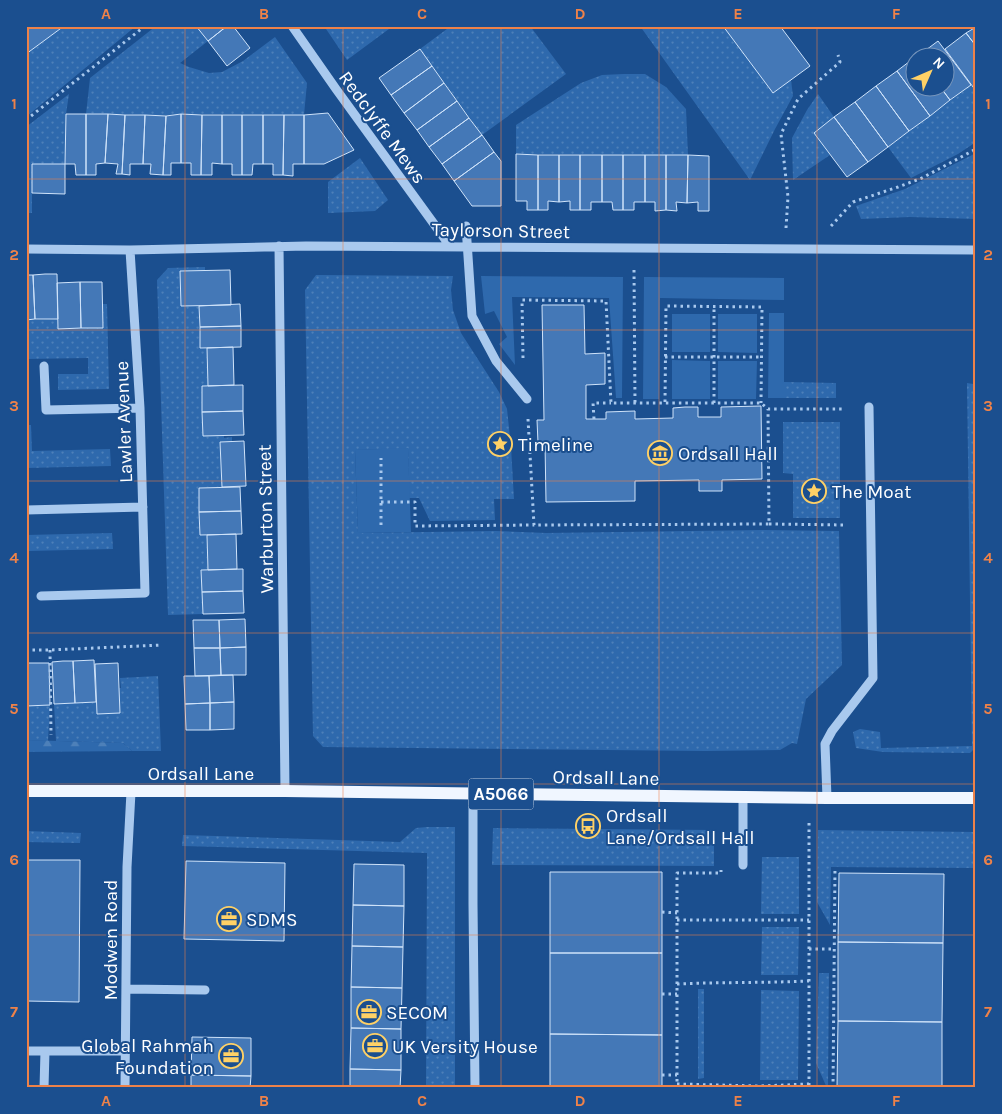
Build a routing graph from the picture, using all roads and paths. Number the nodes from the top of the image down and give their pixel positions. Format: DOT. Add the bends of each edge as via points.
graph roads {
  1 [pos="145,26"];
  2 [pos="292,26"];
  3 [pos="838,54"];
  4 [pos="26,120"];
  5 [pos="976,149"];
  6 [pos="466,226"];
  7 [pos="831,226"];
  8 [pos="279,246"];
  9 [pos="450,246"];
  10 [pos="468,247"];
  11 [pos="634,248"];
  12 [pos="786,248"];
  13 [pos="26,249"];
  14 [pos="130,250"];
  15 [pos="976,250"];
  16 [pos="714,306"];
  17 [pos="665,357"];
  18 [pos="714,357"];
  19 [pos="762,357"];
  20 [pos="44,366"];
  21 [pos="527,399"];
  22 [pos="665,402"];
  23 [pos="611,403"];
  24 [pos="635,403"];
  25 [pos="714,403"];
  26 [pos="762,404"];
  27 [pos="140,408"];
  28 [pos="869,408"];
  29 [pos="768,409"];
  30 [pos="843,409"];
  31 [pos="594,419"];
  32 [pos="380,458"];
  33 [pos="381,502"];
  34 [pos="143,507"];
  35 [pos="26,510"];
  36 [pos="534,524"];
  37 [pos="769,524"];
  38 [pos="380,525"];
  39 [pos="846,525"];
  40 [pos="41,596"];
  41 [pos="162,645"];
  42 [pos="26,650"];
  43 [pos="50,650"];
  44 [pos="51,735"];
  45 [pos="26,791"];
  46 [pos="286,791"];
  47 [pos="131,792"];
  48 [pos="473,794"];
  49 [pos="743,797"];
  50 [pos="827,798"];
  51 [pos="976,798"];
  52 [pos="808,823"];
  53 [pos="721,865"];
  54 [pos="743,866"];
  55 [pos="835,867"];
  56 [pos="662,912"];
  57 [pos="677,913"];
  58 [pos="677,920"];
  59 [pos="809,920"];
  60 [pos="809,949"];
  61 [pos="834,950"];
  62 [pos="809,981"];
  63 [pos="677,984"];
  64 [pos="126,989"];
  65 [pos="205,990"];
  66 [pos="662,994"];
  67 [pos="677,994"];
  68 [pos="26,1051"];
  69 [pos="45,1051"];
  70 [pos="126,1051"];
  71 [pos="662,1075"];
  72 [pos="677,1075"];
  73 [pos="677,1086"];
  74 [pos="809,1086"];
  75 [pos="44,1088"];
  76 [pos="125,1088"];
  77 [pos="475,1088"];
  78 [pos="833,1088"];
  1 -- 4 [label="path"];
  2 -- 9 [label="street, Redclyffe Mews"];
  3 -- 12 [label="path" via="840,62 798,99 781,134 788,197"];
  5 -- 7 [label="path" via="922,178 853,202"];
  6 -- 10 [label="street"];
  8 -- 9 [label="street, Taylorson Street"];
  8 -- 14 [label="street, Taylorson Street"];
  8 -- 46 [label="street, Warburton Street"];
  9 -- 10 [label="street, Taylorson Street"];
  10 -- 11 [label="street, Taylorson Street"];
  10 -- 21 [label="street" via="472,316 496,361"];
  11 -- 12 [label="street, Taylorson Street"];
  11 -- 24 [label="path"];
  12 -- 15 [label="street, Taylorson Street"];
  13 -- 14 [label="street, Taylorson Street"];
  14 -- 27 [label="street, Lawler Avenue"];
  16 -- 17 [label="path" via="666,306"];
  16 -- 18 [label="path"];
  16 -- 19 [label="path" via="762,307"];
  17 -- 18 [label="path"];
  17 -- 22 [label="path"];
  18 -- 19 [label="path"];
  18 -- 25 [label="path"];
  19 -- 26 [label="path"];
  20 -- 27 [label="street" via="46,410"];
  21 -- 23 [label="path" via="522,300 606,301"];
  21 -- 36 [label="path"];
  22 -- 24 [label="path"];
  22 -- 25 [label="path"];
  23 -- 24 [label="path"];
  23 -- 31 [label="path" via="593,403"];
  25 -- 26 [label="path"];
  26 -- 29 [label="path"];
  27 -- 34 [label="street, Lawler Avenue"];
  28 -- 50 [label="street" via="873,678 832,730 825,744"];
  29 -- 30 [label="path"];
  29 -- 37 [label="path"];
  32 -- 33 [label="path"];
  33 -- 36 [label="path" via="415,502 415,526"];
  33 -- 38 [label="path"];
  34 -- 35 [label="street"];
  34 -- 40 [label="street, Lawler Avenue" via="145,593"];
  36 -- 37 [label="path"];
  37 -- 39 [label="path"];
  41 -- 43 [label="path"];
  42 -- 43 [label="path"];
  43 -- 44 [label="path"];
  45 -- 47 [label="main road, Ordsall Lane / A5066"];
  46 -- 47 [label="main road, Ordsall Lane / A5066"];
  46 -- 48 [label="main road, Ordsall Lane / A5066"];
  47 -- 64 [label="street, Modwen Road"];
  48 -- 49 [label="main road, Ordsall Lane / A5066"];
  48 -- 77 [label="street"];
  49 -- 50 [label="main road, Ordsall Lane / A5066"];
  49 -- 54 [label="street"];
  50 -- 51 [label="main road, Ordsall Lane / A5066"];
  52 -- 59 [label="path"];
  53 -- 57 [label="path" via="721,873 677,873"];
  55 -- 61 [label="path"];
  56 -- 57 [label="path"];
  57 -- 58 [label="path"];
  58 -- 59 [label="path"];
  58 -- 63 [label="path"];
  59 -- 60 [label="path"];
  60 -- 61 [label="path"];
  60 -- 62 [label="path"];
  61 -- 78 [label="path"];
  62 -- 63 [label="path"];
  62 -- 74 [label="path"];
  63 -- 67 [label="path"];
  64 -- 65 [label="street"];
  64 -- 70 [label="street, Modwen Road"];
  66 -- 67 [label="path"];
  67 -- 72 [label="path"];
  68 -- 69 [label="street"];
  69 -- 70 [label="street"];
  69 -- 75 [label="street"];
  70 -- 76 [label="street, Modwen Road"];
  71 -- 72 [label="path"];
  72 -- 73 [label="path"];
  73 -- 74 [label="path"];
}
